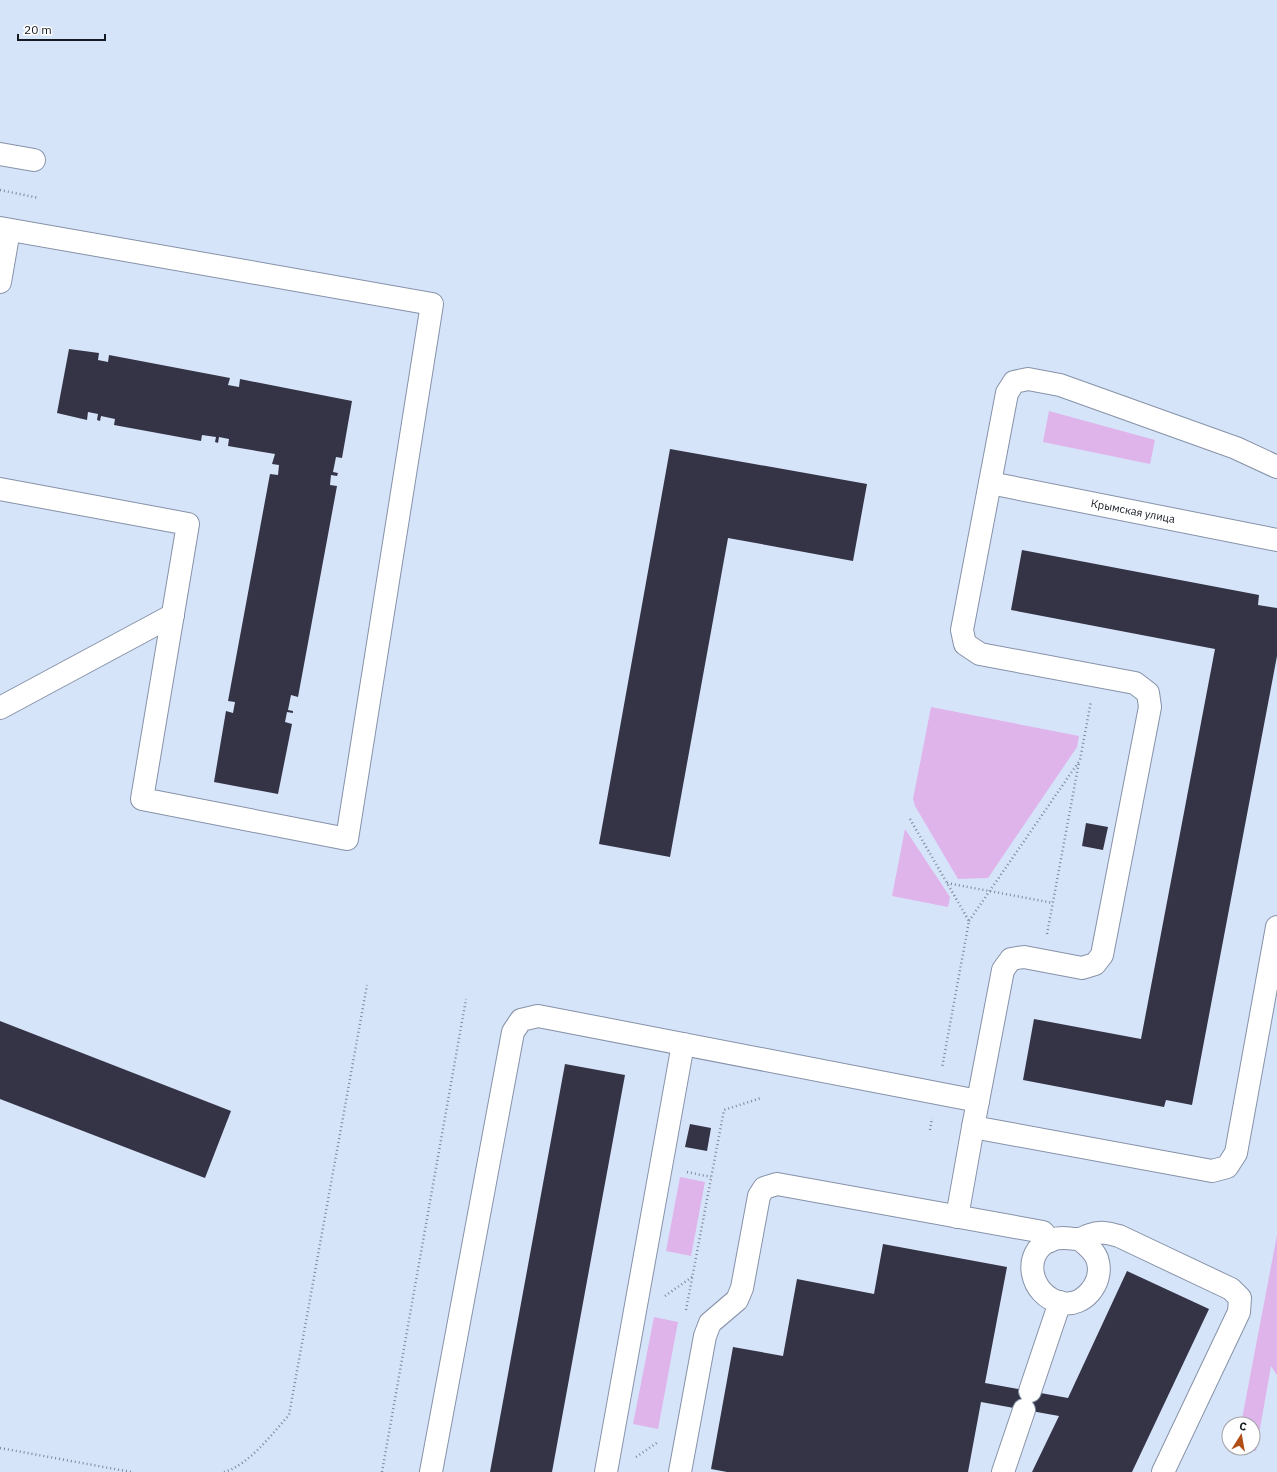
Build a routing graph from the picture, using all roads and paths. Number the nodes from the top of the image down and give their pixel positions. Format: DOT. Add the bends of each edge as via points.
graph roads {
  1 [pos="0,154"];
  2 [pos="34,160"];
  3 [pos="0,190"];
  4 [pos="39,198"];
  5 [pos="5,229"];
  6 [pos="0,282"];
  7 [pos="1277,467"];
  8 [pos="990,483"];
  9 [pos="0,489"];
  10 [pos="1277,540"];
  11 [pos="173,615"];
  12 [pos="1095,676"];
  13 [pos="0,708"];
  14 [pos="1080,760"];
  15 [pos="910,819"];
  16 [pos="947,882"];
  17 [pos="990,891"];
  18 [pos="1053,903"];
  19 [pos="969,921"];
  20 [pos="1277,927"];
  21 [pos="1042,960"];
  22 [pos="367,985"];
  23 [pos="466,999"];
  24 [pos="683,1044"];
  25 [pos="937,1093"];
  26 [pos="761,1098"];
  27 [pos="978,1101"];
  28 [pos="973,1127"];
  29 [pos="930,1130"];
  30 [pos="957,1217"];
  31 [pos="1079,1240"];
  32 [pos="1050,1241"];
  33 [pos="1060,1302"];
  34 [pos="685,1316"];
  35 [pos="662,1439"];
  36 [pos="660,1446"];
  37 [pos="0,1448"];
  38 [pos="130,1472"];
  39 [pos="224,1472"];
  40 [pos="382,1472"];
  41 [pos="431,1472"];
  42 [pos="606,1472"];
  43 [pos="680,1472"];
  44 [pos="1003,1472"];
  45 [pos="1163,1472"];
  1 -- 2 [label="street"];
  3 -- 4 [label="path"];
  5 -- 6 [label="street"];
  5 -- 11 [label="street" via="432,304 347,839 142,799"];
  7 -- 8 [label="street" via="1236,448 1068,388 1028,379 1014,382 1007,393"];
  8 -- 10 [label="street, Крымская улица"];
  8 -- 12 [label="street" via="962,630 965,644 980,654"];
  9 -- 11 [label="street" via="188,524"];
  11 -- 13 [label="street"];
  12 -- 14 [label="path"];
  12 -- 21 [label="street" via="1135,683 1148,693 1150,707 1102,955 1095,964 1082,968"];
  14 -- 17 [label="path"];
  14 -- 18 [label="path"];
  15 -- 16 [label="path"];
  16 -- 17 [label="path"];
  16 -- 19 [label="path"];
  17 -- 18 [label="path"];
  17 -- 19 [label="path"];
  18 -- 21 [label="path"];
  19 -- 25 [label="path"];
  20 -- 28 [label="street" via="1236,1153 1227,1167 1212,1171"];
  21 -- 27 [label="street" via="1024,957 1011,959 1003,970"];
  22 -- 39 [label="path" via="289,1415 260,1448 232,1470"];
  23 -- 40 [label="path"];
  24 -- 25 [label="street"];
  24 -- 41 [label="street" via="538,1016 521,1020 514,1032"];
  24 -- 42 [label="street"];
  25 -- 27 [label="street"];
  25 -- 29 [label="path"];
  26 -- 34 [label="path" via="724,1110"];
  27 -- 28 [label="street"];
  28 -- 30 [label="street"];
  30 -- 32 [label="street" via="1043,1232"];
  30 -- 43 [label="street" via="777,1184 764,1188 759,1196 742,1288 737,1300 710,1323 705,1336"];
  31 -- 32 [label="street" via="1064,1237"];
  31 -- 33 [label="street" via="1091,1248 1098,1261 1099,1276 1093,1290 1082,1300 1067,1304"];
  31 -- 45 [label="street" via="1097,1232 1119,1236 1232,1289 1240,1298 1239,1312"];
  32 -- 33 [label="street" via="1038,1250 1033,1264 1033,1279 1040,1292 1052,1301"];
  33 -- 44 [label="street"];
  35 -- 36 [label="path"];
  37 -- 38 [label="path"];
}
